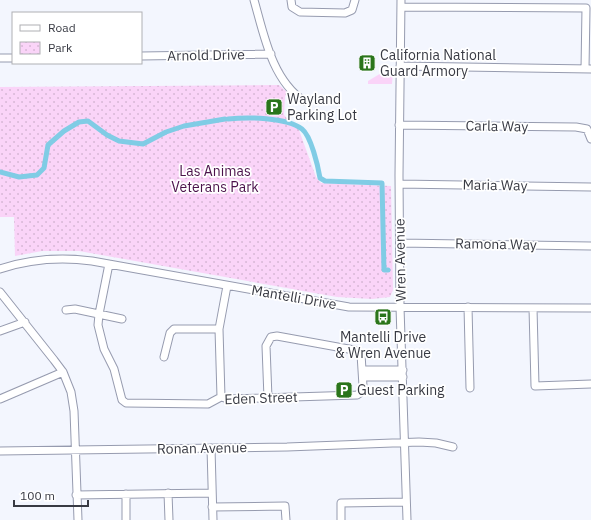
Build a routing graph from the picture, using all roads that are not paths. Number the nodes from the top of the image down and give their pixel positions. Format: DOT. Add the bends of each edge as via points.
graph roads {
  1 [pos="254,0"];
  2 [pos="291,0"];
  3 [pos="355,0"];
  4 [pos="401,4"];
  5 [pos="271,54"];
  6 [pos="142,56"];
  7 [pos="0,58"];
  8 [pos="12,58"];
  9 [pos="400,66"];
  10 [pos="588,69"];
  11 [pos="304,101"];
  12 [pos="399,125"];
  13 [pos="591,137"];
  14 [pos="399,184"];
  15 [pos="591,187"];
  16 [pos="400,243"];
  17 [pos="591,246"];
  18 [pos="109,264"];
  19 [pos="0,269"];
  20 [pos="227,286"];
  21 [pos="0,292"];
  22 [pos="400,307"];
  23 [pos="468,307"];
  24 [pos="533,308"];
  25 [pos="591,308"];
  26 [pos="66,310"];
  27 [pos="99,314"];
  28 [pos="122,319"];
  29 [pos="25,322"];
  30 [pos="219,329"];
  31 [pos="0,331"];
  32 [pos="164,357"];
  33 [pos="63,372"];
  34 [pos="403,373"];
  35 [pos="363,374"];
  36 [pos="591,384"];
  37 [pos="470,388"];
  38 [pos="221,397"];
  39 [pos="268,398"];
  40 [pos="0,399"];
  41 [pos="405,443"];
  42 [pos="453,447"];
  43 [pos="211,448"];
  44 [pos="75,449"];
  45 [pos="0,451"];
  46 [pos="212,492"];
  47 [pos="168,493"];
  48 [pos="126,494"];
  49 [pos="76,495"];
  50 [pos="406,502"];
  51 [pos="212,507"];
  52 [pos="78,520"];
  53 [pos="126,520"];
  54 [pos="169,520"];
  55 [pos="213,520"];
  56 [pos="286,520"];
  57 [pos="341,520"];
  58 [pos="407,520"];
  1 -- 5 [label="street"];
  2 -- 3 [label="street" via="293,8 300,12 345,13 352,10"];
  4 -- 9 [label="street, Wren Avenue"];
  4 -- 10 [label="street" via="586,8"];
  5 -- 6 [label="street, Arnold Drive"];
  5 -- 11 [label="street" via="283,82 294,95"];
  7 -- 8 [label="street"];
  9 -- 10 [label="street"];
  9 -- 12 [label="street, Wren Avenue"];
  12 -- 13 [label="street, Carla Way" via="576,127 587,129"];
  12 -- 14 [label="street, Wren Avenue"];
  14 -- 15 [label="street, Maria Way"];
  14 -- 16 [label="street, Wren Avenue"];
  16 -- 17 [label="street, Ramona Way"];
  16 -- 22 [label="street, Wren Avenue"];
  18 -- 19 [label="street, Mantelli Drive" via="54,259"];
  18 -- 20 [label="street, Mantelli Drive"];
  18 -- 27 [label="street"];
  20 -- 22 [label="street, Mantelli Drive" via="339,305"];
  20 -- 30 [label="street"];
  21 -- 29 [label="street"];
  22 -- 23 [label="street, Mantelli Drive"];
  22 -- 34 [label="street, Wren Avenue"];
  23 -- 24 [label="street, Mantelli Drive"];
  23 -- 37 [label="street"];
  24 -- 25 [label="street, Mantelli Drive"];
  24 -- 36 [label="street" via="535,386"];
  26 -- 27 [label="street" via="75,309"];
  27 -- 28 [label="street"];
  27 -- 38 [label="street, Eden Street" via="100,333 114,369 122,400 130,404 208,404"];
  29 -- 31 [label="street"];
  29 -- 33 [label="street"];
  30 -- 32 [label="street" via="174,329 170,333"];
  30 -- 38 [label="street"];
  33 -- 40 [label="street"];
  33 -- 44 [label="street" via="73,402"];
  34 -- 35 [label="street"];
  34 -- 41 [label="street, Wren Avenue"];
  35 -- 39 [label="street, Eden Street" via="362,390 357,395"];
  35 -- 39 [label="street" via="362,356 358,351 277,336 269,338 266,346"];
  38 -- 39 [label="street, Eden Street"];
  41 -- 42 [label="street, Ronan Avenue" via="436,443"];
  41 -- 43 [label="street, Ronan Avenue"];
  41 -- 50 [label="street, Wren Avenue"];
  43 -- 44 [label="street, Ronan Avenue"];
  43 -- 46 [label="street"];
  44 -- 45 [label="street, Ronan Avenue"];
  44 -- 49 [label="street"];
  46 -- 47 [label="street"];
  46 -- 51 [label="street"];
  47 -- 48 [label="street"];
  47 -- 54 [label="street"];
  48 -- 49 [label="street"];
  48 -- 53 [label="street"];
  49 -- 52 [label="street"];
  50 -- 57 [label="street" via="341,503"];
  50 -- 58 [label="street, Wren Avenue"];
  51 -- 55 [label="street"];
  51 -- 56 [label="street" via="285,506"];
}
